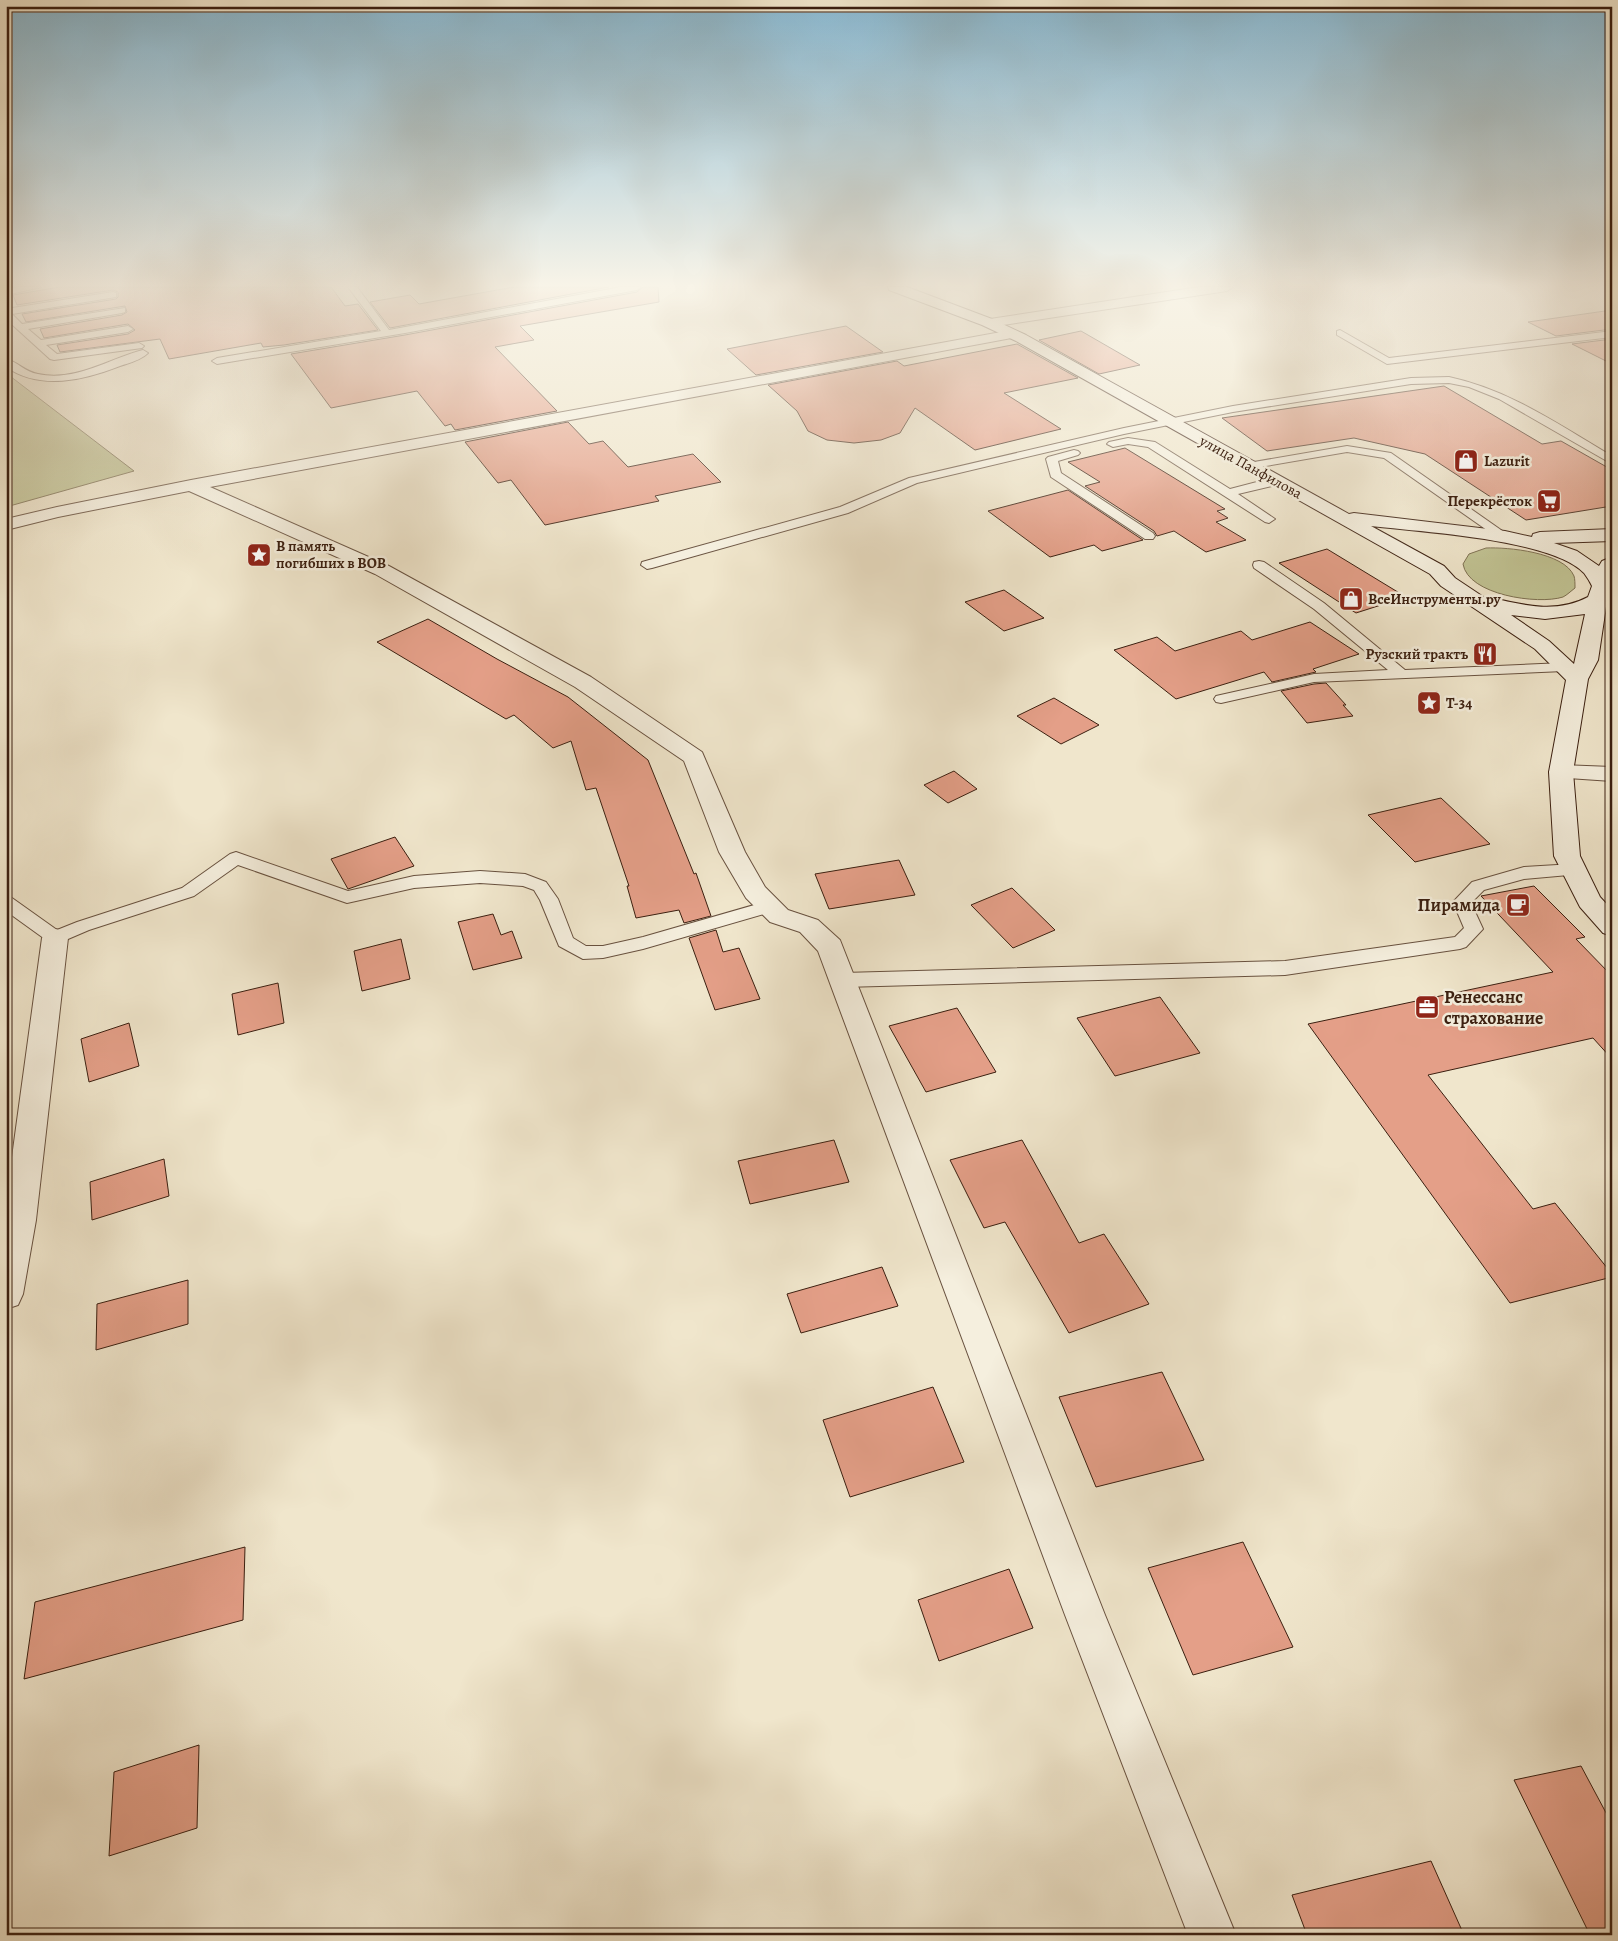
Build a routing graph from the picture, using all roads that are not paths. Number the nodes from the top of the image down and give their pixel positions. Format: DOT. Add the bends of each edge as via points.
graph roads {
  1 [pos="775,378"];
  2 [pos="1091,378"];
  3 [pos="1171,422"];
  4 [pos="1612,461"];
  5 [pos="1248,466"];
  6 [pos="1276,481"];
  7 [pos="191,485"];
  8 [pos="1229,494"];
  9 [pos="1340,516"];
  10 [pos="1269,519"];
  11 [pos="6,525"];
  12 [pos="1612,535"];
  13 [pos="1149,536"];
  14 [pos="1505,537"];
  15 [pos="1612,563"];
  16 [pos="647,565"];
  17 [pos="1259,565"];
  18 [pos="1437,570"];
  19 [pos="1599,593"];
  20 [pos="1471,596"];
  21 [pos="1571,673"];
  22 [pos="1401,674"];
  23 [pos="1221,699"];
  24 [pos="1561,772"];
  25 [pos="1612,774"];
  26 [pos="1574,870"];
  27 [pos="6,902"];
  28 [pos="768,908"];
  29 [pos="1612,927"];
  30 [pos="55,938"];
  31 [pos="843,980"];
  32 [pos="16,1170"];
  33 [pos="6,1294"];
  34 [pos="1212,1935"];
  1 -- 7 [label="street"];
  2 -- 3 [label="street, улица Панфилова"];
  3 -- 4 [label="lane" via="1411,381 1449,380 1472,385 1503,398"];
  3 -- 5 [label="street, улица Панфилова"];
  3 -- 16 [label="lane" via="912,480 844,510"];
  5 -- 6 [label="street, улица Панфилова"];
  5 -- 14 [label="lane" via="1348,449 1387,456"];
  6 -- 8 [label="lane"];
  6 -- 9 [label="street, улица Панфилова"];
  7 -- 11 [label="street"];
  7 -- 28 [label="street" via="382,570 584,682 694,757 732,852"];
  8 -- 10 [label="lane"];
  8 -- 13 [label="lane" via="1151,444 1128,441 1052,458 1055,475"];
  9 -- 14 [label="street, улица Панфилова"];
  9 -- 18 [label="street, улица Панфилова"];
  12 -- 14 [label="street"];
  14 -- 18 [label="street, улица Панфилова" via="1473,538 1445,548 1438,556"];
  14 -- 19 [label="street, улица Панфилова" via="1570,555 1592,570"];
  15 -- 19 [label="street"];
  17 -- 22 [label="lane" via="1319,606"];
  18 -- 20 [label="street, улица Панфилова" via="1448,582"];
  19 -- 20 [label="street, улица Панфилова" via="1581,609 1544,613 1517,610"];
  19 -- 21 [label="street" via="1587,660"];
  20 -- 21 [label="street, улица Панфилова" via="1542,645"];
  21 -- 22 [label="lane"];
  21 -- 24 [label="street"];
  22 -- 23 [label="lane" via="1314,678"];
  24 -- 25 [label="street"];
  24 -- 26 [label="street" via="1567,856"];
  26 -- 29 [label="street" via="1589,901"];
  26 -- 31 [label="lane" via="1524,873 1478,886 1462,902 1474,929 1460,943 1285,968"];
  27 -- 30 [label="lane"];
  28 -- 30 [label="lane" via="643,943 583,953 565,942 549,899 540,886 525,880 480,876 414,882 347,897 236,858 188,892"];
  28 -- 31 [label="street" via="779,916 809,926 830,947"];
  30 -- 32 [label="street"];
  31 -- 34 [label="street" via="1081,1606"];
  32 -- 33 [label="street" via="20,1220"];
}
